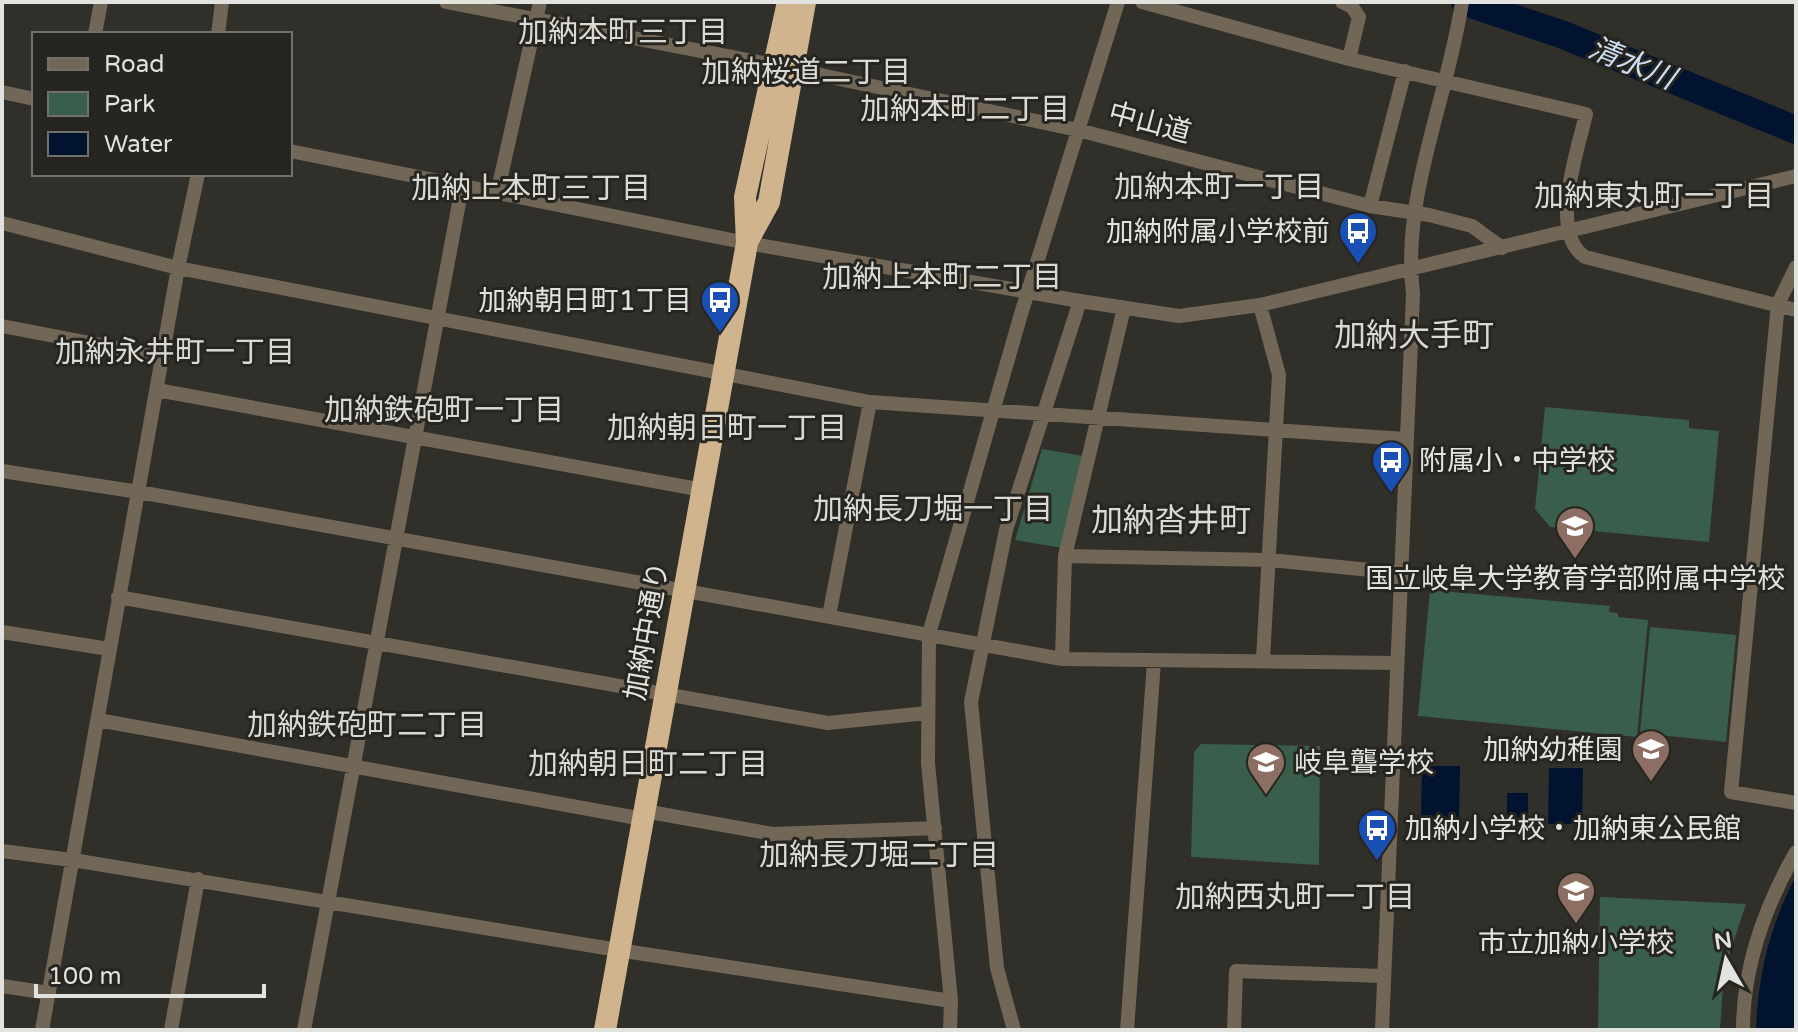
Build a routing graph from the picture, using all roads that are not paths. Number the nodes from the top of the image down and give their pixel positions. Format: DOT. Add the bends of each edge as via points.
graph roads {
  1 [pos="101,2"];
  2 [pos="222,2"];
  3 [pos="446,2"];
  4 [pos="540,2"];
  5 [pos="788,2"];
  6 [pos="805,2"];
  7 [pos="1118,2"];
  8 [pos="1142,2"];
  9 [pos="1342,2"];
  10 [pos="1462,2"];
  11 [pos="536,22"];
  12 [pos="95,32"];
  13 [pos="218,32"];
  14 [pos="1349,59"];
  15 [pos="784,67"];
  16 [pos="1405,71"];
  17 [pos="1444,80"];
  18 [pos="2,92"];
  19 [pos="32,99"];
  20 [pos="1078,130"];
  21 [pos="292,151"];
  22 [pos="198,176"];
  23 [pos="1796,176"];
  24 [pos="462,187"];
  25 [pos="497,194"];
  26 [pos="1370,206"];
  27 [pos="1416,213"];
  28 [pos="2,223"];
  29 [pos="1566,231"];
  30 [pos="747,243"];
  31 [pos="1502,248"];
  32 [pos="1796,267"];
  33 [pos="178,268"];
  34 [pos="1410,270"];
  35 [pos="1029,292"];
  36 [pos="1080,301"];
  37 [pos="1778,304"];
  38 [pos="1260,305"];
  39 [pos="1124,308"];
  40 [pos="1796,310"];
  41 [pos="437,317"];
  42 [pos="2,326"];
  43 [pos="163,357"];
  44 [pos="724,374"];
  45 [pos="157,390"];
  46 [pos="870,402"];
  47 [pos="993,409"];
  48 [pos="1041,414"];
  49 [pos="1098,420"];
  50 [pos="1275,432"];
  51 [pos="415,435"];
  52 [pos="1405,439"];
  53 [pos="2,471"];
  54 [pos="703,490"];
  55 [pos="139,492"];
  56 [pos="396,540"];
  57 [pos="1065,556"];
  58 [pos="1270,560"];
  59 [pos="1400,573"];
  60 [pos="684,589"];
  61 [pos="118,597"];
  62 [pos="829,616"];
  63 [pos="2,632"];
  64 [pos="929,634"];
  65 [pos="377,642"];
  66 [pos="981,644"];
  67 [pos="109,649"];
  68 [pos="1062,659"];
  69 [pos="1263,659"];
  70 [pos="1154,662"];
  71 [pos="1397,663"];
  72 [pos="665,694"];
  73 [pos="927,713"];
  74 [pos="98,720"];
  75 [pos="354,766"];
  76 [pos="1796,803"];
  77 [pos="643,815"];
  78 [pos="935,828"];
  79 [pos="2,851"];
  80 [pos="1796,852"];
  81 [pos="71,859"];
  82 [pos="198,879"];
  83 [pos="328,902"];
  84 [pos="618,950"];
  85 [pos="1384,976"];
  86 [pos="2,986"];
  87 [pos="49,993"];
  88 [pos="951,1001"];
  89 [pos="42,1030"];
  90 [pos="171,1030"];
  91 [pos="304,1030"];
  92 [pos="605,1030"];
  93 [pos="950,1030"];
  94 [pos="1014,1030"];
  95 [pos="1127,1030"];
  96 [pos="1234,1030"];
  97 [pos="1382,1030"];
  98 [pos="1743,1030"];
  1 -- 12 [label="street"];
  2 -- 13 [label="street"];
  3 -- 11 [label="street, 中山道"];
  4 -- 11 [label="street"];
  5 -- 15 [label="highway, 加納中通り"];
  6 -- 15 [label="highway, 加納中通り"];
  7 -- 20 [label="street"];
  8 -- 14 [label="street"];
  9 -- 14 [label="street" via="1359,17"];
  10 -- 17 [label="street"];
  11 -- 15 [label="street, 中山道"];
  11 -- 25 [label="street"];
  14 -- 16 [label="street"];
  15 -- 20 [label="street, 中山道"];
  15 -- 30 [label="highway, 加納中通り" via="769,202"];
  16 -- 17 [label="street"];
  16 -- 26 [label="street"];
  17 -- 27 [label="street"];
  17 -- 29 [label="street" via="1586,114"];
  18 -- 19 [label="street"];
  20 -- 26 [label="street, 中山道"];
  20 -- 35 [label="street"];
  21 -- 24 [label="street"];
  22 -- 33 [label="street"];
  23 -- 29 [label="street"];
  24 -- 25 [label="street"];
  24 -- 41 [label="street"];
  25 -- 30 [label="street"];
  26 -- 27 [label="street, 中山道"];
  27 -- 31 [label="street, 中山道" via="1472,226"];
  27 -- 34 [label="street"];
  28 -- 33 [label="street"];
  29 -- 31 [label="street"];
  29 -- 37 [label="street" via="1585,257"];
  30 -- 35 [label="street"];
  30 -- 44 [label="highway, 加納中通り"];
  31 -- 34 [label="street"];
  32 -- 37 [label="street"];
  33 -- 41 [label="street"];
  33 -- 43 [label="street"];
  34 -- 38 [label="street"];
  34 -- 52 [label="street"];
  35 -- 36 [label="street"];
  35 -- 47 [label="street"];
  36 -- 39 [label="street"];
  36 -- 48 [label="street"];
  37 -- 40 [label="street"];
  37 -- 76 [label="street" via="1731,792"];
  38 -- 39 [label="street" via="1179,316"];
  38 -- 50 [label="street" via="1279,375"];
  39 -- 49 [label="street"];
  41 -- 44 [label="street"];
  41 -- 51 [label="street"];
  42 -- 43 [label="street"];
  43 -- 45 [label="street"];
  44 -- 46 [label="street"];
  44 -- 54 [label="highway, 加納中通り"];
  45 -- 51 [label="street"];
  45 -- 55 [label="street"];
  46 -- 47 [label="street"];
  46 -- 62 [label="street"];
  47 -- 48 [label="street"];
  47 -- 64 [label="street"];
  48 -- 49 [label="street"];
  48 -- 66 [label="street" via="1006,530"];
  49 -- 50 [label="street"];
  49 -- 57 [label="street"];
  50 -- 52 [label="street"];
  50 -- 58 [label="street"];
  51 -- 54 [label="street"];
  51 -- 56 [label="street"];
  52 -- 59 [label="street"];
  53 -- 55 [label="street"];
  54 -- 60 [label="highway, 加納中通り"];
  55 -- 56 [label="street"];
  55 -- 61 [label="street"];
  56 -- 60 [label="street"];
  56 -- 65 [label="street"];
  57 -- 58 [label="street"];
  57 -- 68 [label="street"];
  58 -- 59 [label="street"];
  58 -- 69 [label="street"];
  59 -- 71 [label="street"];
  60 -- 62 [label="street"];
  60 -- 72 [label="highway, 加納中通り"];
  61 -- 65 [label="street"];
  61 -- 67 [label="street"];
  62 -- 64 [label="street"];
  63 -- 67 [label="street"];
  64 -- 66 [label="street"];
  64 -- 73 [label="street"];
  65 -- 72 [label="street"];
  65 -- 75 [label="street"];
  66 -- 68 [label="street"];
  66 -- 94 [label="street" via="971,702 997,968"];
  67 -- 74 [label="street"];
  68 -- 70 [label="street"];
  69 -- 70 [label="street"];
  69 -- 71 [label="street"];
  70 -- 95 [label="street"];
  71 -- 85 [label="street"];
  72 -- 73 [label="street" via="828,723"];
  72 -- 77 [label="highway, 加納中通り"];
  73 -- 78 [label="street"];
  74 -- 75 [label="street"];
  74 -- 81 [label="street"];
  75 -- 77 [label="street"];
  75 -- 83 [label="street"];
  77 -- 78 [label="street" via="773,834"];
  77 -- 84 [label="highway, 加納中通り"];
  78 -- 88 [label="street"];
  79 -- 81 [label="street"];
  80 -- 98 [label="street" via="1758,935"];
  81 -- 82 [label="street"];
  81 -- 87 [label="street"];
  82 -- 83 [label="street"];
  82 -- 90 [label="street"];
  83 -- 84 [label="street"];
  83 -- 91 [label="street"];
  84 -- 88 [label="street"];
  84 -- 92 [label="highway, 加納中通り"];
  85 -- 96 [label="street" via="1236,971"];
  85 -- 97 [label="street"];
  86 -- 87 [label="street"];
  87 -- 89 [label="street"];
  88 -- 93 [label="street"];
}
